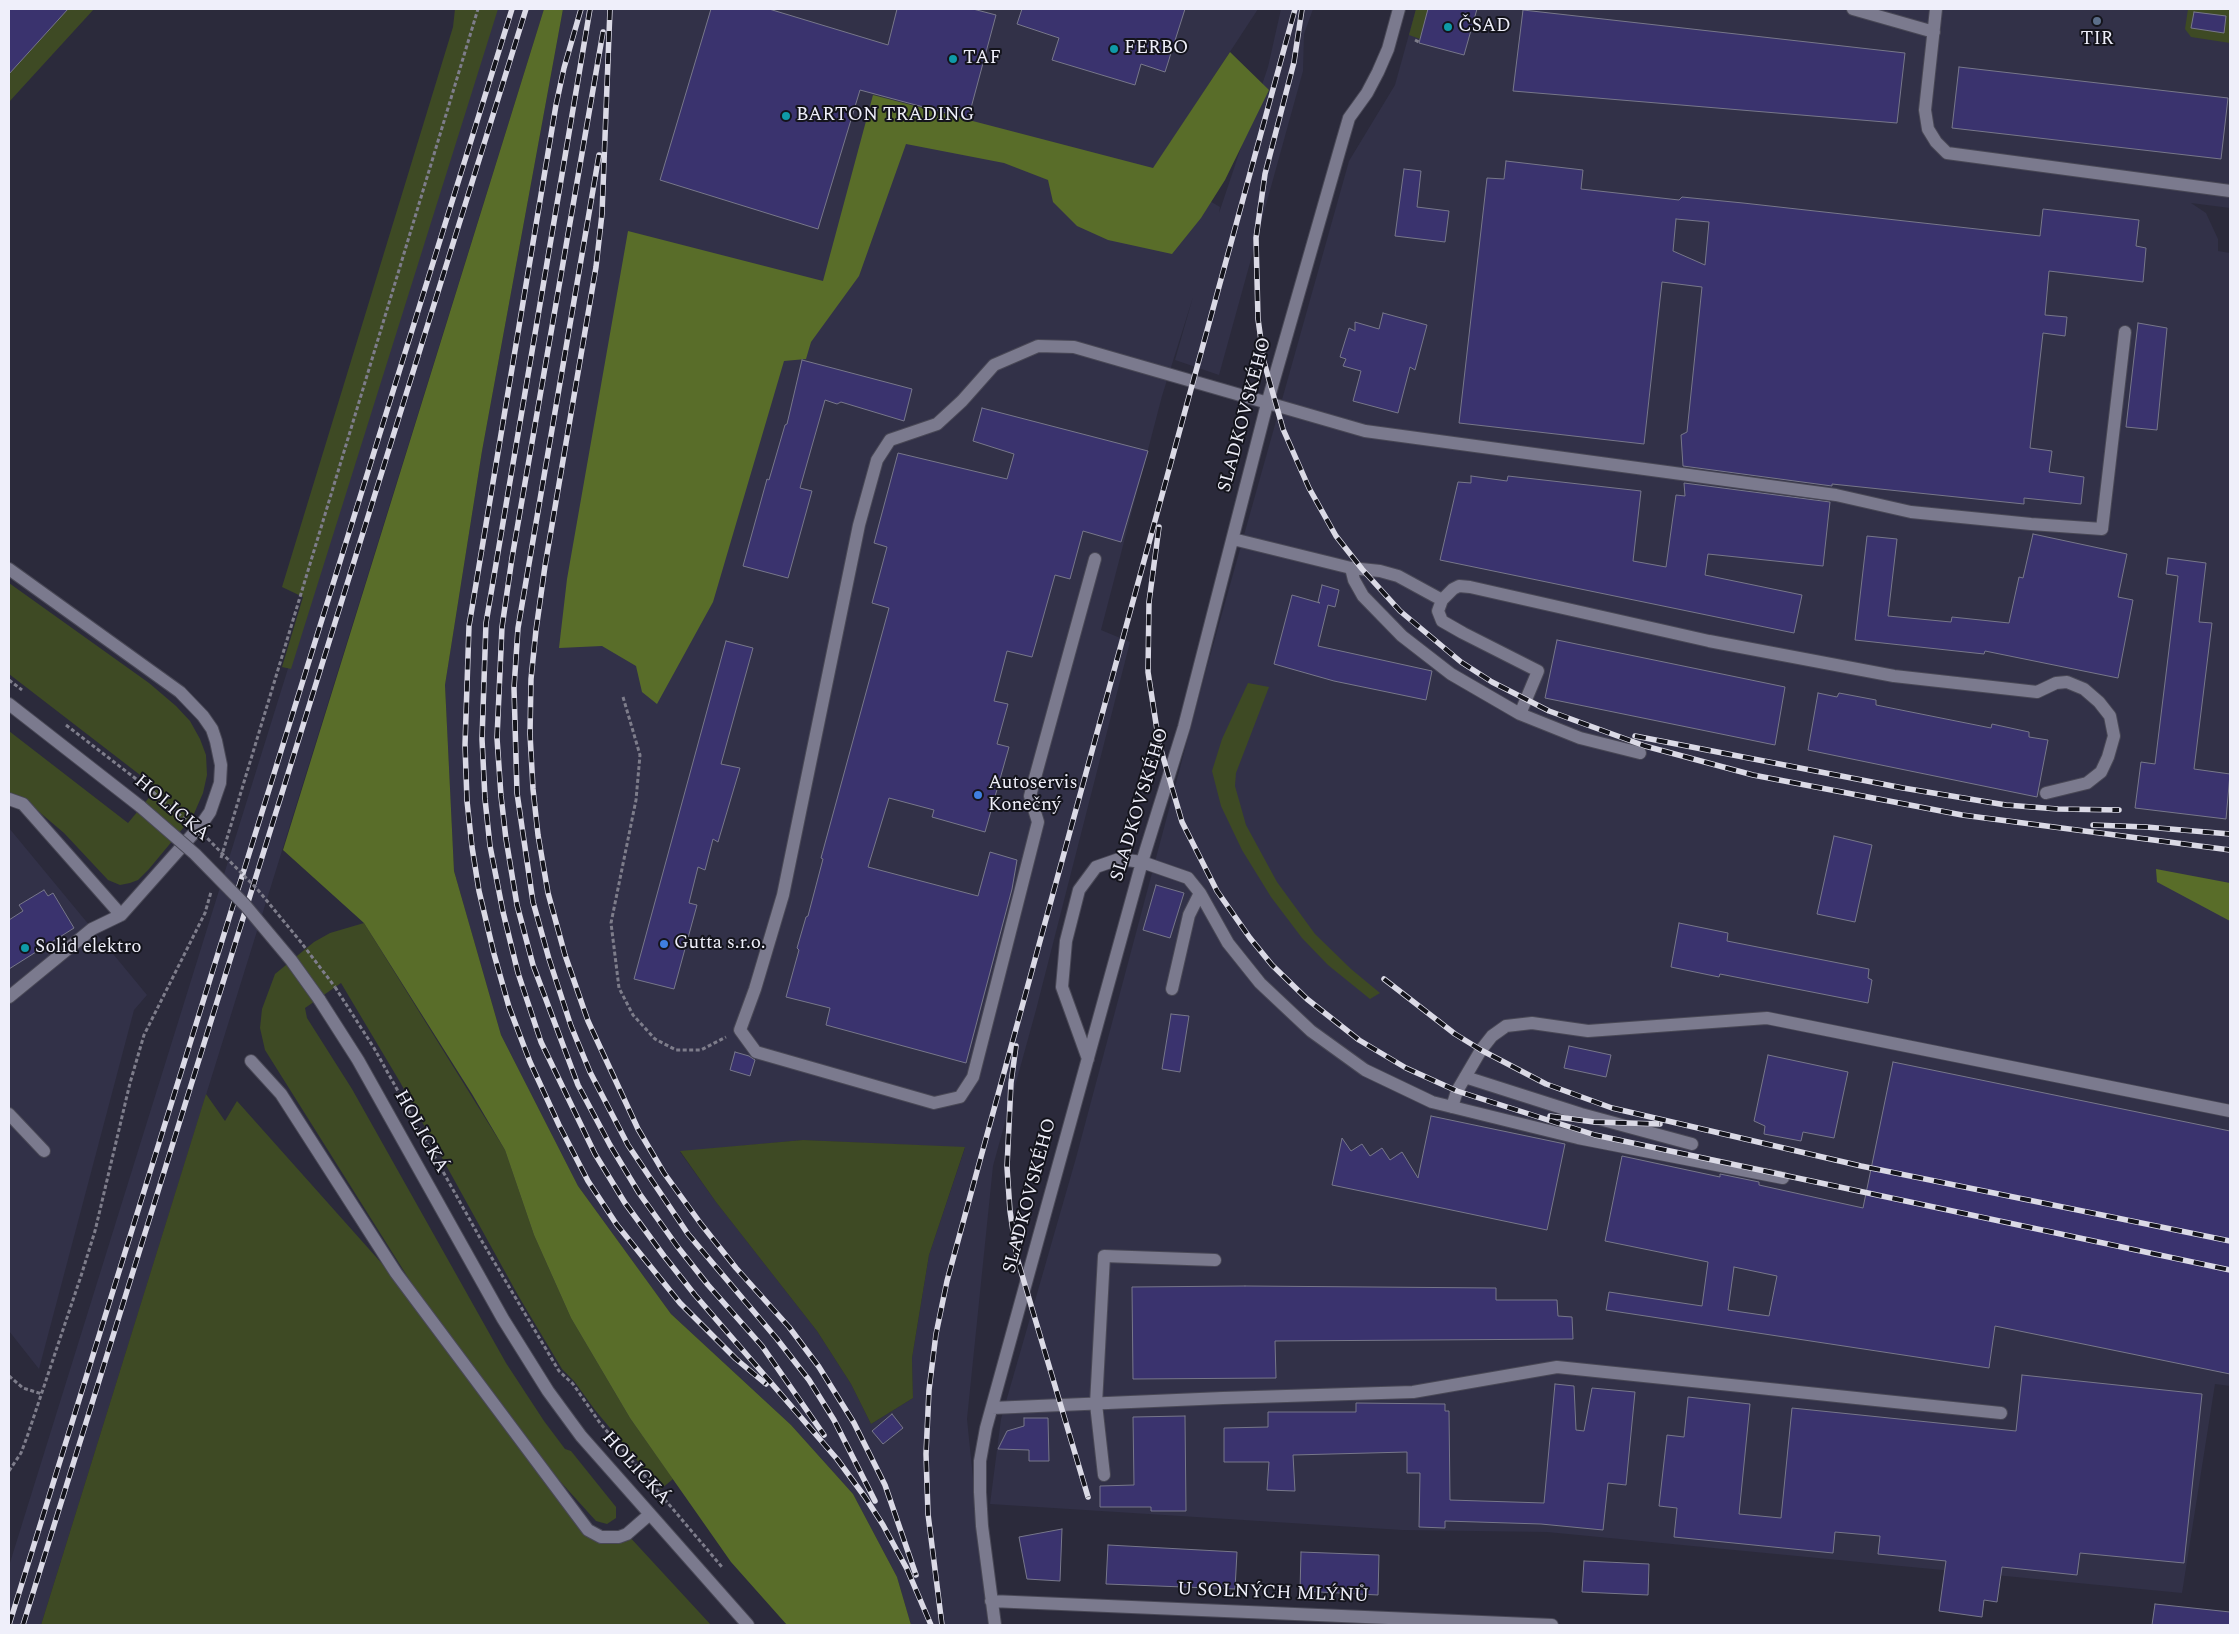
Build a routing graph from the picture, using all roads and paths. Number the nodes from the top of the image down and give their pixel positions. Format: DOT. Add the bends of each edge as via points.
graph roads {
  1 [pos="478,9"];
  2 [pos="1399,9"];
  3 [pos="1853,9"];
  4 [pos="1936,9"];
  5 [pos="1887,14"];
  6 [pos="1934,32"];
  7 [pos="2230,191"];
  8 [pos="2125,332"];
  9 [pos="1267,404"];
  10 [pos="1233,539"];
  11 [pos="1095,559"];
  12 [pos="9,568"];
  13 [pos="1350,568"];
  14 [pos="1442,600"];
  15 [pos="9,680"];
  16 [pos="23,691"];
  17 [pos="623,697"];
  18 [pos="9,704"];
  19 [pos="1520,714"];
  20 [pos="62,721"];
  21 [pos="1640,753"];
  22 [pos="153,792"];
  23 [pos="2046,793"];
  24 [pos="9,799"];
  25 [pos="1142,862"];
  26 [pos="218,867"];
  27 [pos="213,886"];
  28 [pos="1200,893"];
  29 [pos="121,915"];
  30 [pos="335,988"];
  31 [pos="1172,989"];
  32 [pos="9,996"];
  33 [pos="740,1030"];
  34 [pos="1088,1058"];
  35 [pos="251,1061"];
  36 [pos="1465,1077"];
  37 [pos="1452,1107"];
  38 [pos="2230,1110"];
  39 [pos="9,1114"];
  40 [pos="1692,1144"];
  41 [pos="44,1150"];
  42 [pos="1783,1178"];
  43 [pos="1215,1260"];
  44 [pos="9,1376"];
  45 [pos="42,1394"];
  46 [pos="1096,1404"];
  47 [pos="992,1408"];
  48 [pos="2001,1413"];
  49 [pos="9,1471"];
  50 [pos="1104,1475"];
  51 [pos="650,1514"];
  52 [pos="723,1568"];
  53 [pos="991,1601"];
  54 [pos="748,1625"];
  55 [pos="994,1625"];
  56 [pos="1552,1625"];
  1 -- 26 [label="path"];
  2 -- 9 [label="street, SLADKOVSKÉHO" via="1378,72 1349,118"];
  3 -- 5 [label="street"];
  4 -- 6 [label="street"];
  5 -- 6 [label="street"];
  6 -- 7 [label="street" via="1925,110 1928,129 1948,153"];
  8 -- 9 [label="street" via="2102,528 1911,512 1836,495 1365,431"];
  9 -- 10 [label="street, SLADKOVSKÉHO"];
  9 -- 33 [label="street" via="1074,346 1038,346 994,365 937,424 890,440 877,460 859,525 783,896"];
  10 -- 13 [label="street"];
  10 -- 25 [label="street, SLADKOVSKÉHO" via="1182,736"];
  11 -- 33 [label="street" via="1030,796 1038,822 973,1077 960,1097 934,1103 756,1052"];
  12 -- 29 [label="street" via="180,692 203,716 216,741 221,765 220,783 210,812"];
  13 -- 14 [label="street" via="1398,576"];
  13 -- 19 [label="street" via="1363,596 1402,636 1451,674"];
  14 -- 19 [label="street" via="1438,611 1442,620 1538,671"];
  14 -- 23 [label="street" via="1453,589 1470,586 1709,641 1894,676 2037,692 2056,683 2067,682 2084,689 2099,702 2110,716 2114,736 2101,772 2087,783"];
  15 -- 16 [label="path"];
  17 -- 33 [label="path" via="640,755 636,800 611,923 619,988 633,1015 655,1039 676,1050 701,1050"];
  18 -- 51 [label="street, HOLICKÁ, bridge" via="141,807 195,854 245,905 286,954 358,1060 530,1363 581,1436"];
  19 -- 21 [label="street" via="1580,738"];
  20 -- 22 [label="path"];
  24 -- 29 [label="street" via="23,804"];
  25 -- 28 [label="street" via="1188,878"];
  25 -- 34 [label="street, SLADKOVSKÉHO"];
  25 -- 34 [label="street" via="1119,859 1096,867 1079,890 1066,940 1062,987"];
  27 -- 45 [label="path" via="204,913 137,1054 95,1231"];
  28 -- 31 [label="street" via="1189,916"];
  28 -- 37 [label="street" via="1228,943 1260,983 1311,1032 1365,1070 1432,1102"];
  29 -- 32 [label="street" via="92,929"];
  30 -- 52 [label="path" via="374,1048 559,1372 573,1384 600,1423"];
  34 -- 47 [label="street, SLADKOVSKÉHO"];
  35 -- 51 [label="street" via="280,1094 396,1273 588,1530 601,1537 619,1537"];
  36 -- 37 [label="street"];
  36 -- 38 [label="street" via="1492,1036 1506,1026 1532,1023 1588,1031 1767,1018"];
  36 -- 40 [label="street" via="1581,1114"];
  37 -- 42 [label="street" via="1578,1138"];
  39 -- 41 [label="street"];
  43 -- 46 [label="street" via="1104,1256"];
  44 -- 45 [label="path" via="23,1388"];
  45 -- 49 [label="path" via="21,1453"];
  46 -- 47 [label="street"];
  46 -- 48 [label="street" via="1412,1392 1557,1367"];
  46 -- 50 [label="street"];
  47 -- 53 [label="street, SLADKOVSKÉHO" via="980,1462 982,1526"];
  51 -- 54 [label="street, HOLICKÁ"];
  53 -- 55 [label="street, SLADKOVSKÉHO"];
  53 -- 56 [label="street, U SOLNÝCH MLÝNŮ"];
}
